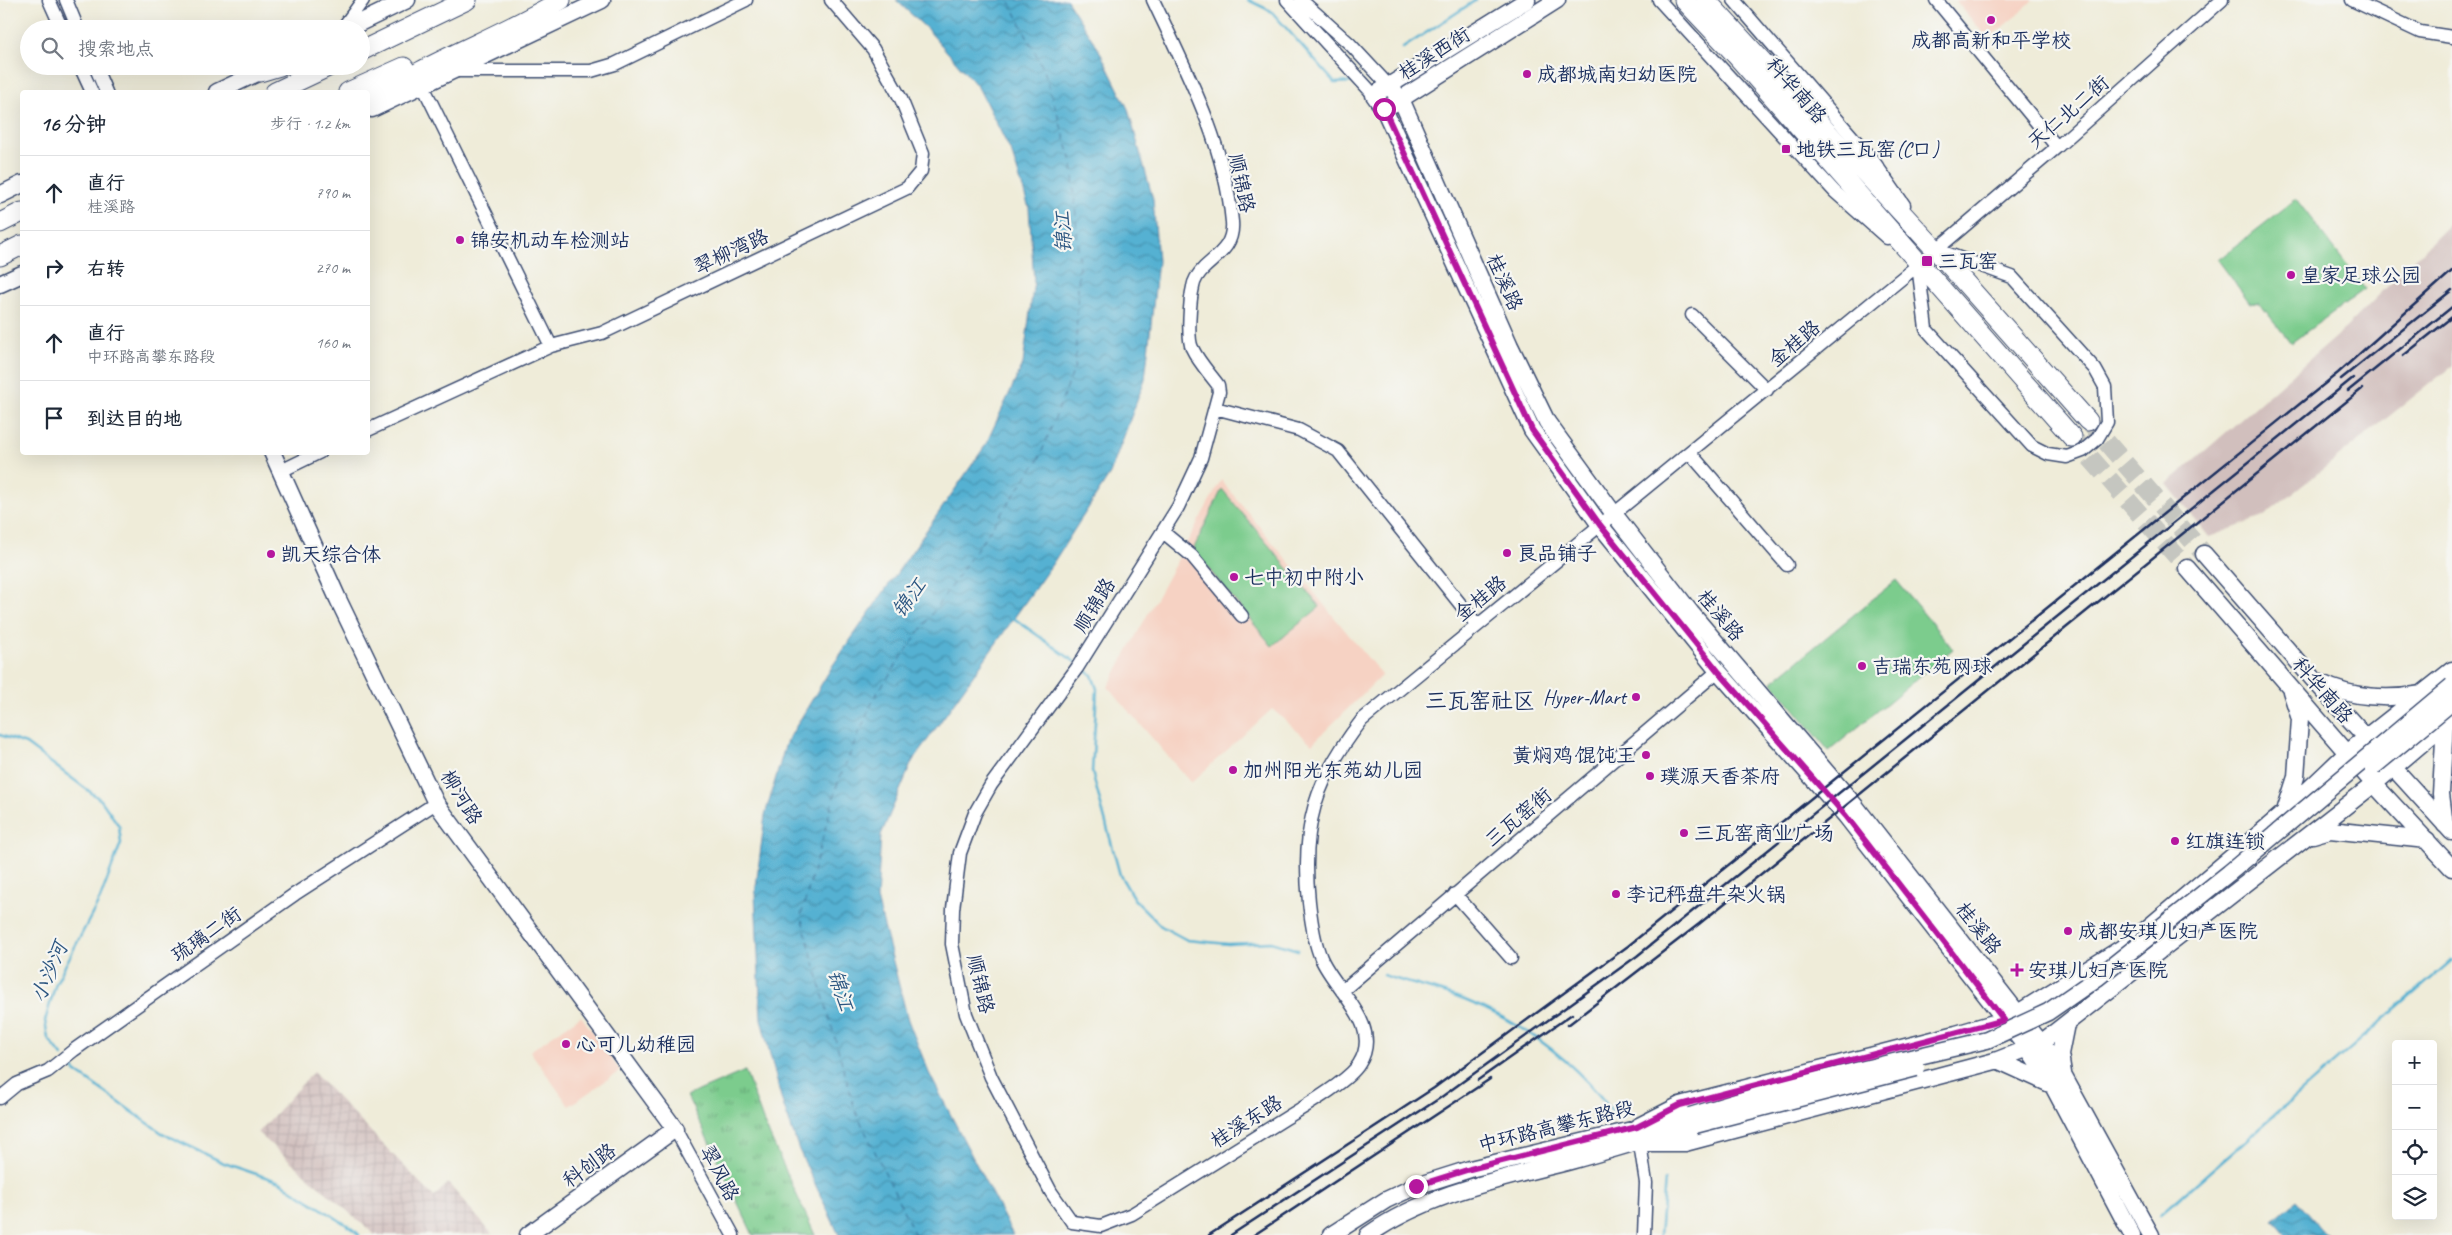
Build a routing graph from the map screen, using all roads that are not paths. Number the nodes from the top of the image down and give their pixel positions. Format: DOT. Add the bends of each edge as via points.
graph roads {
  1 [pos="49,0"];
  2 [pos="66,0"];
  3 [pos="363,0"];
  4 [pos="407,0"];
  5 [pos="443,0"];
  6 [pos="467,0"];
  7 [pos="546,0"];
  8 [pos="561,0"];
  9 [pos="602,0"];
  10 [pos="746,0"];
  11 [pos="831,0"];
  12 [pos="1153,0"];
  13 [pos="1287,0"];
  14 [pos="1302,0"];
  15 [pos="1527,0"];
  16 [pos="1557,0"];
  17 [pos="1659,0"];
  18 [pos="1684,0"];
  19 [pos="1706,0"];
  20 [pos="1734,0"];
  21 [pos="1936,0"];
  22 [pos="2222,0"];
  23 [pos="2352,0"];
  24 [pos="1747,14"];
  25 [pos="58,20"];
  26 [pos="74,20"];
  27 [pos="349,20"];
  28 [pos="366,20"];
  29 [pos="370,34"];
  30 [pos="2452,37"];
  31 [pos="1694,39"];
  32 [pos="370,47"];
  33 [pos="1728,47"];
  34 [pos="1770,69"];
  35 [pos="450,71"];
  36 [pos="84,75"];
  37 [pos="99,75"];
  38 [pos="253,75"];
  39 [pos="311,75"];
  40 [pos="422,84"];
  41 [pos="1390,86"];
  42 [pos="91,90"];
  43 [pos="105,90"];
  44 [pos="221,90"];
  45 [pos="279,90"];
  46 [pos="352,90"];
  47 [pos="1374,95"];
  48 [pos="1401,99"];
  49 [pos="370,102"];
  50 [pos="1384,109"];
  51 [pos="370,110"];
  52 [pos="2057,147"];
  53 [pos="20,185"];
  54 [pos="0,195"];
  55 [pos="20,213"];
  56 [pos="0,223"];
  57 [pos="20,246"];
  58 [pos="1936,250"];
  59 [pos="0,256"];
  60 [pos="1918,265"];
  61 [pos="20,275"];
  62 [pos="0,284"];
  63 [pos="1692,315"];
  64 [pos="551,346"];
  65 [pos="1767,390"];
  66 [pos="1215,408"];
  67 [pos="2088,421"];
  68 [pos="370,429"];
  69 [pos="2072,437"];
  70 [pos="1690,453"];
  71 [pos="273,455"];
  72 [pos="314,455"];
  73 [pos="281,471"];
  74 [pos="1614,514"];
  75 [pos="1600,525"];
  76 [pos="1163,532"];
  77 [pos="2204,554"];
  78 [pos="1787,565"];
  79 [pos="2187,568"];
  80 [pos="1242,616"];
  81 [pos="1477,624"];
  82 [pos="2452,670"];
  83 [pos="1718,671"];
  84 [pos="2313,679"];
  85 [pos="2289,684"];
  86 [pos="2452,686"];
  87 [pos="2424,694"];
  88 [pos="2452,702"];
  89 [pos="2448,721"];
  90 [pos="2368,737"];
  91 [pos="2348,753"];
  92 [pos="2393,767"];
  93 [pos="2374,784"];
  94 [pos="436,803"];
  95 [pos="2285,812"];
  96 [pos="2448,829"];
  97 [pos="2306,837"];
  98 [pos="2427,840"];
  99 [pos="2452,868"];
  100 [pos="1456,894"];
  101 [pos="1512,958"];
  102 [pos="1342,991"];
  103 [pos="2025,1019"];
  104 [pos="2066,1024"];
  105 [pos="2034,1045"];
  106 [pos="1997,1060"];
  107 [pos="2058,1080"];
  108 [pos="0,1098"];
  109 [pos="675,1129"];
  110 [pos="1639,1135"];
  111 [pos="1072,1222"];
  112 [pos="2129,1234"];
  113 [pos="528,1235"];
  114 [pos="733,1235"];
  115 [pos="1331,1235"];
  116 [pos="1368,1235"];
  117 [pos="1644,1235"];
  118 [pos="2151,1235"];
  1 -- 25 [label="street"];
  2 -- 26 [label="street"];
  3 -- 27 [label="street"];
  4 -- 28 [label="main road"];
  5 -- 29 [label="highway"];
  6 -- 32 [label="highway"];
  7 -- 46 [label="highway"];
  8 -- 49 [label="highway" via="534,17 392,86"];
  9 -- 35 [label="main road"];
  10 -- 35 [label="street" via="615,64 591,71"];
  11 -- 64 [label="street, 翠柳湾路" via="873,49 901,99 922,153 921,172 907,188 602,333"];
  12 -- 66 [label="street, 顺锦路" via="1193,85 1222,166 1232,221 1232,232 1224,251 1204,269 1193,287 1190,346 1218,385"];
  13 -- 47 [label="street, 桂溪路"];
  14 -- 41 [label="street, 桂溪路"];
  15 -- 41 [label="main road, 桂溪西街"];
  16 -- 48 [label="main road, 桂溪西街"];
  17 -- 31 [label="street"];
  18 -- 33 [label="highway, 科华南路"];
  19 -- 34 [label="highway, 科华南路"];
  20 -- 24 [label="street"];
  21 -- 52 [label="street"];
  22 -- 52 [label="street, 天仁北二街"];
  23 -- 30 [label="street" via="2420,32"];
  24 -- 34 [label="street"];
  24 -- 58 [label="street" via="1874,162"];
  31 -- 33 [label="street"];
  31 -- 60 [label="street" via="1835,192"];
  33 -- 60 [label="highway, 科华南路"];
  34 -- 58 [label="highway, 科华南路"];
  35 -- 40 [label="main road"];
  36 -- 42 [label="street"];
  37 -- 43 [label="street"];
  38 -- 44 [label="main road"];
  39 -- 45 [label="highway"];
  40 -- 51 [label="main road"];
  40 -- 64 [label="street"];
  41 -- 47 [label="main road, 桂溪西街"];
  41 -- 48 [label="main road, 桂溪路"];
  47 -- 50 [label="main road, 桂溪路"];
  48 -- 50 [label="main road, 桂溪西街"];
  48 -- 74 [label="main road, 桂溪路" via="1547,422"];
  50 -- 75 [label="main road, 桂溪路" via="1532,430"];
  52 -- 58 [label="street, 天仁北二街"];
  53 -- 54 [label="main road"];
  55 -- 56 [label="highway"];
  57 -- 59 [label="highway"];
  58 -- 60 [label="street" via="2012,277 2094,369 2105,387 2107,422 2097,439 2084,451 2067,457 2048,454 2032,446 1926,329"];
  58 -- 67 [label="highway, 科华南路"];
  60 -- 65 [label="street, 金桂路"];
  60 -- 69 [label="highway, 科华南路"];
  61 -- 62 [label="main road"];
  63 -- 65 [label="street"];
  64 -- 68 [label="street, 翠柳湾路"];
  65 -- 70 [label="street, 金桂路"];
  66 -- 76 [label="street, 顺锦路" via="1201,458"];
  66 -- 81 [label="street" via="1299,430 1338,451"];
  70 -- 74 [label="street, 金桂路"];
  70 -- 78 [label="street"];
  71 -- 73 [label="main road, 柳河路"];
  72 -- 73 [label="street"];
  73 -- 94 [label="main road, 柳河路"];
  74 -- 75 [label="street, 金桂路"];
  74 -- 103 [label="main road, 桂溪路" via="1691,613 1856,807"];
  75 -- 81 [label="street, 金桂路"];
  75 -- 83 [label="main road, 桂溪路"];
  76 -- 80 [label="street" via="1192,556"];
  76 -- 111 [label="street, 顺锦路" via="1080,664 991,785 975,813 960,853 952,909 952,944 966,1014 996,1086 1050,1192"];
  77 -- 84 [label="main road, 科华南路"];
  79 -- 85 [label="main road, 科华南路"];
  81 -- 102 [label="street, 金桂路" via="1362,720 1328,770 1309,823 1306,876 1310,914 1321,958"];
  82 -- 87 [label="main road"];
  83 -- 100 [label="street, 三瓦窑街"];
  83 -- 103 [label="main road, 桂溪路"];
  84 -- 87 [label="main road" via="2340,692 2399,698"];
  84 -- 90 [label="main road, 科华南路"];
  85 -- 91 [label="main road, 科华南路"];
  85 -- 95 [label="main road" via="2300,719 2296,777"];
  86 -- 103 [label="main road, bridge" via="2222,880 2098,978"];
  87 -- 90 [label="main road"];
  88 -- 103 [label="main road, bridge" via="2104,987"];
  89 -- 92 [label="main road"];
  89 -- 96 [label="main road" via="2441,794"];
  90 -- 91 [label="main road"];
  90 -- 92 [label="main road, 科华南路"];
  91 -- 93 [label="main road, 科华南路"];
  91 -- 95 [label="main road"];
  92 -- 93 [label="main road"];
  92 -- 96 [label="main road, 科华南路"];
  93 -- 97 [label="main road"];
  93 -- 98 [label="main road, 科华南路"];
  94 -- 108 [label="street, 琉璃二街" via="295,894 48,1071 17,1084"];
  94 -- 109 [label="main road, 柳河路"];
  95 -- 103 [label="main road" via="2130,942"];
  97 -- 98 [label="main road" via="2330,830"];
  97 -- 104 [label="main road"];
  98 -- 99 [label="main road, 科华南路"];
  100 -- 101 [label="street"];
  100 -- 102 [label="street, 三瓦窑街"];
  102 -- 111 [label="street, 桂溪东路" via="1360,1016 1368,1044 1359,1065 1326,1092 1132,1214 1101,1226"];
  103 -- 105 [label="main road, 桂溪路"];
  103 -- 110 [label="main road, 中环路高攀东路段, bridge" via="1987,1040 1780,1089 1693,1121"];
  103 -- 110 [label="main road" via="1680,1105"];
  104 -- 105 [label="main road"];
  104 -- 107 [label="main road"];
  105 -- 106 [label="main road"];
  105 -- 107 [label="main road, 桂溪路"];
  106 -- 107 [label="main road"];
  106 -- 110 [label="main road" via="1685,1143"];
  107 -- 112 [label="main road, 桂溪路"];
  107 -- 118 [label="main road, 桂溪路"];
  109 -- 113 [label="main road, 科创路"];
  109 -- 114 [label="street, 翠风路"];
  110 -- 115 [label="main road, 中环路高攀东路段" via="1470,1169 1416,1186 1386,1200"];
  110 -- 116 [label="main road, 中环路高攀东路段" via="1417,1206 1395,1216"];
  110 -- 117 [label="street" via="1646,1183"];
}
